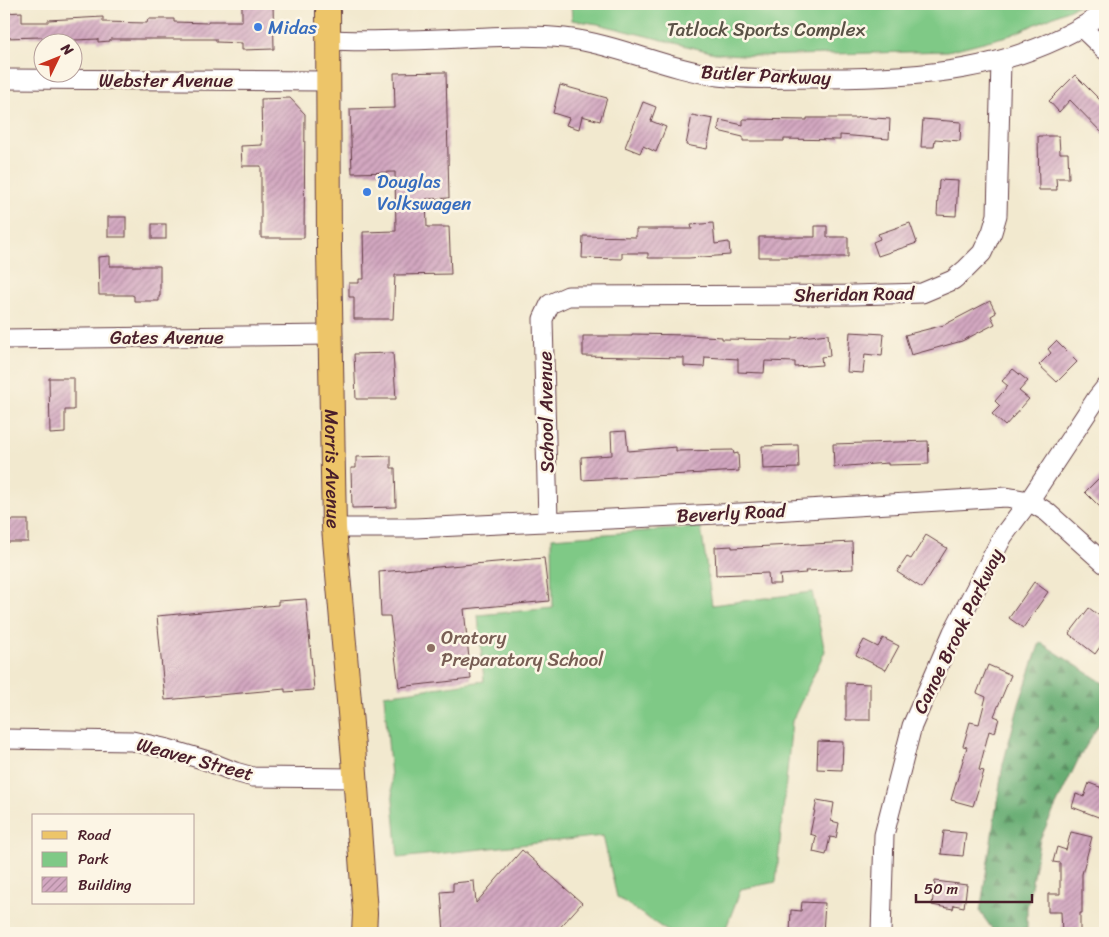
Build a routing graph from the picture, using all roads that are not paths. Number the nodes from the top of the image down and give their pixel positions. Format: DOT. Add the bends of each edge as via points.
graph roads {
  1 [pos="328,4"];
  2 [pos="1105,12"];
  3 [pos="1081,27"];
  4 [pos="329,40"];
  5 [pos="1105,50"];
  6 [pos="1001,62"];
  7 [pos="4,79"];
  8 [pos="328,81"];
  9 [pos="550,304"];
  10 [pos="330,335"];
  11 [pos="4,339"];
  12 [pos="1105,388"];
  13 [pos="1029,501"];
  14 [pos="548,521"];
  15 [pos="334,528"];
  16 [pos="1105,564"];
  17 [pos="4,739"];
  18 [pos="356,778"];
  19 [pos="364,933"];
  20 [pos="881,933"];
  1 -- 4 [label="main road, Morris Avenue"];
  2 -- 3 [label="street, Butler Parkway"];
  3 -- 5 [label="street"];
  3 -- 6 [label="street, Butler Parkway"];
  4 -- 6 [label="street, Butler Parkway" via="500,36 565,38 676,68 720,76 769,78 895,77 938,74"];
  4 -- 8 [label="main road, Morris Avenue"];
  6 -- 9 [label="street, Sheridan Road" via="997,215 982,253 953,280 922,293 568,296"];
  7 -- 8 [label="street, Webster Avenue"];
  8 -- 10 [label="main road, Morris Avenue"];
  9 -- 14 [label="street, School Avenue" via="544,319"];
  10 -- 11 [label="street, Gates Avenue"];
  10 -- 15 [label="main road, Morris Avenue"];
  12 -- 13 [label="street, Canoe Brook Parkway"];
  13 -- 14 [label="street, Beverly Road" via="1006,497"];
  13 -- 16 [label="street, Beverly Road" via="1047,512"];
  13 -- 20 [label="street, Canoe Brook Parkway" via="1004,536 953,632 912,726 884,835"];
  14 -- 15 [label="street, Beverly Road" via="415,528"];
  15 -- 18 [label="main road, Morris Avenue"];
  17 -- 18 [label="street, Weaver Street" via="132,741 205,760 253,777"];
  18 -- 19 [label="main road, Morris Avenue"];
}
